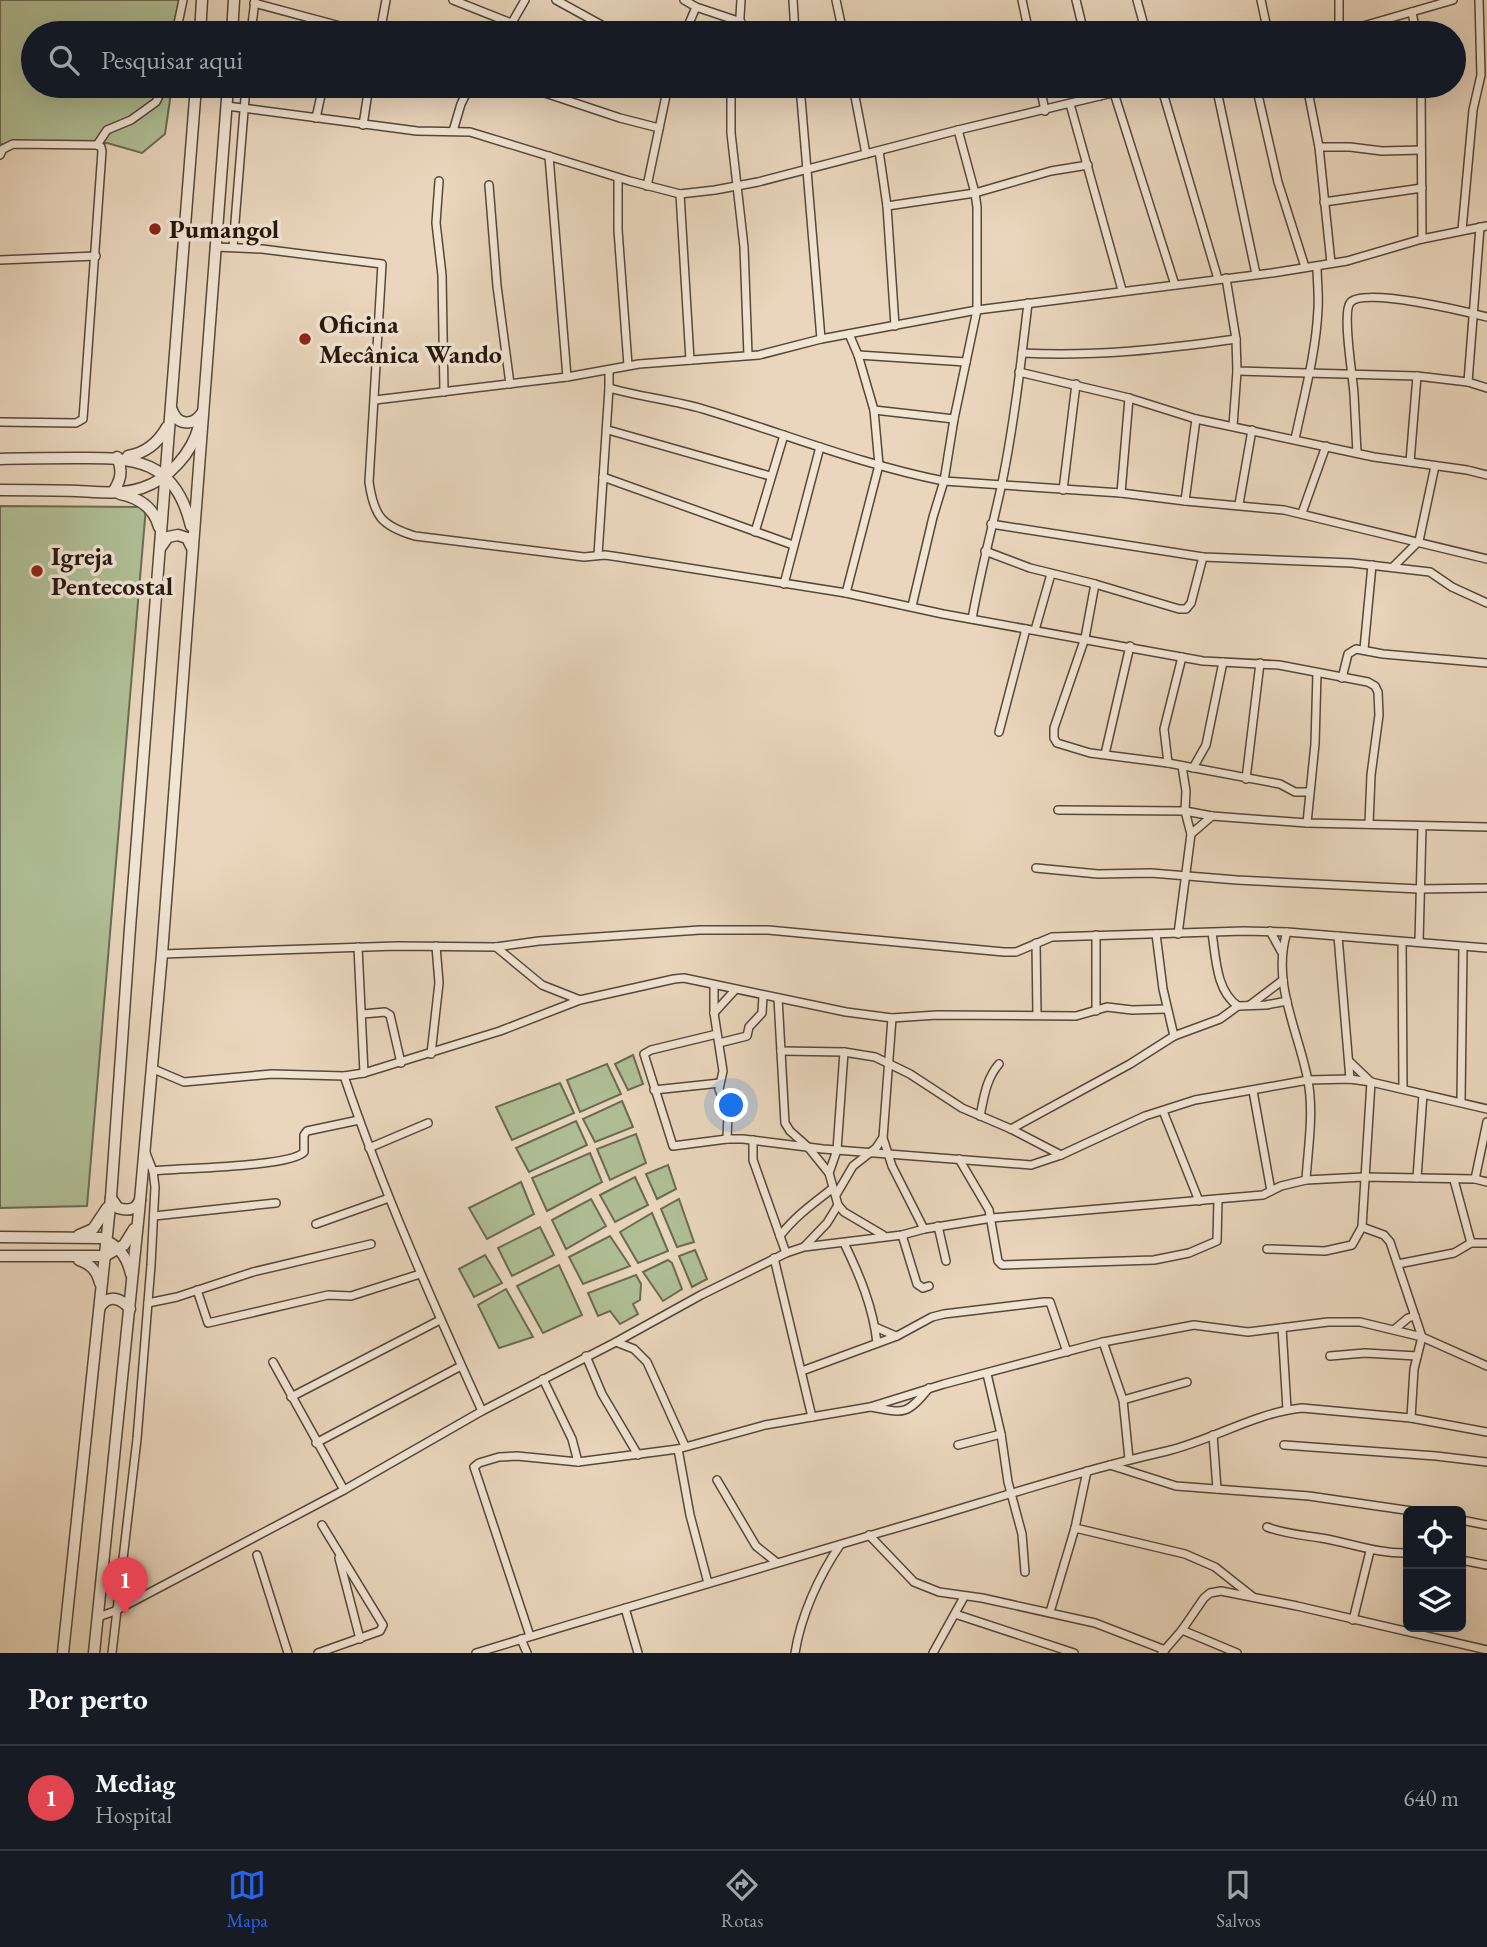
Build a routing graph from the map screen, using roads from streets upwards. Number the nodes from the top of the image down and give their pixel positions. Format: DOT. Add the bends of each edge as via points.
graph roads {
  1 [pos="183,0"];
  2 [pos="234,0"];
  3 [pos="386,0"];
  4 [pos="453,0"];
  5 [pos="525,0"];
  6 [pos="556,0"];
  7 [pos="684,0"];
  8 [pos="741,0"];
  9 [pos="793,0"];
  10 [pos="836,0"];
  11 [pos="1022,0"];
  12 [pos="1076,0"];
  13 [pos="1137,0"];
  14 [pos="1261,0"];
  15 [pos="1339,0"];
  16 [pos="1453,0"];
  17 [pos="1479,0"];
  18 [pos="254,1"];
  19 [pos="202,3"];
  20 [pos="696,7"];
  21 [pos="1412,12"];
  22 [pos="179,21"];
  23 [pos="201,21"];
  24 [pos="233,21"];
  25 [pos="252,21"];
  26 [pos="311,21"];
  27 [pos="382,21"];
  28 [pos="506,21"];
  29 [pos="512,21"];
  30 [pos="594,21"];
  31 [pos="690,21"];
  32 [pos="738,21"];
  33 [pos="741,21"];
  34 [pos="794,21"];
  35 [pos="840,21"];
  36 [pos="1026,21"];
  37 [pos="1081,21"];
  38 [pos="1143,21"];
  39 [pos="1265,21"];
  40 [pos="1339,21"];
  41 [pos="1381,21"];
  42 [pos="1414,21"];
  43 [pos="158,98"];
  44 [pos="195,98"];
  45 [pos="227,98"];
  46 [pos="245,98"];
  47 [pos="320,98"];
  48 [pos="367,98"];
  49 [pos="464,98"];
  50 [pos="559,98"];
  51 [pos="665,98"];
  52 [pos="731,98"];
  53 [pos="801,98"];
  54 [pos="855,98"];
  55 [pos="1042,98"];
  56 [pos="1092,98"];
  57 [pos="1116,98"];
  58 [pos="1165,98"];
  59 [pos="1219,98"];
  60 [pos="1259,98"];
  61 [pos="1309,98"];
  62 [pos="1421,98"];
  63 [pos="1070,104"];
  64 [pos="227,106"];
  65 [pos="244,108"];
  66 [pos="1045,111"];
  67 [pos="316,118"];
  68 [pos="363,125"];
  69 [pos="659,128"];
  70 [pos="958,130"];
  71 [pos="453,131"];
  72 [pos="97,145"];
  73 [pos="1319,147"];
  74 [pos="1421,150"];
  75 [pos="879,152"];
  76 [pos="866,154"];
  77 [pos="0,155"];
  78 [pos="549,156"];
  79 [pos="1088,165"];
  80 [pos="808,170"];
  81 [pos="618,178"];
  82 [pos="439,181"];
  83 [pos="489,185"];
  84 [pos="647,186"];
  85 [pos="738,186"];
  86 [pos="1422,188"];
  87 [pos="975,193"];
  88 [pos="680,194"];
  89 [pos="1324,202"];
  90 [pos="887,206"];
  91 [pos="1483,226"];
  92 [pos="1462,230"];
  93 [pos="1422,239"];
  94 [pos="216,247"];
  95 [pos="233,247"];
  96 [pos="96,256"];
  97 [pos="0,260"];
  98 [pos="1477,262"];
  99 [pos="1331,263"];
  100 [pos="1487,263"];
  101 [pos="1317,266"];
  102 [pos="1305,267"];
  103 [pos="1256,274"];
  104 [pos="1222,278"];
  105 [pos="1175,285"];
  106 [pos="1122,290"];
  107 [pos="1028,303"];
  108 [pos="976,310"];
  109 [pos="1472,313"];
  110 [pos="1487,317"];
  111 [pos="895,326"];
  112 [pos="849,334"];
  113 [pos="821,339"];
  114 [pos="1236,339"];
  115 [pos="1022,354"];
  116 [pos="748,355"];
  117 [pos="858,355"];
  118 [pos="690,360"];
  119 [pos="966,362"];
  120 [pos="628,365"];
  121 [pos="609,370"];
  122 [pos="1237,370"];
  123 [pos="1310,371"];
  124 [pos="1019,372"];
  125 [pos="1352,373"];
  126 [pos="1418,376"];
  127 [pos="567,377"];
  128 [pos="1468,382"];
  129 [pos="510,384"];
  130 [pos="1076,384"];
  131 [pos="609,388"];
  132 [pos="1487,388"];
  133 [pos="444,392"];
  134 [pos="1129,398"];
  135 [pos="375,400"];
  136 [pos="171,406"];
  137 [pos="204,409"];
  138 [pos="874,410"];
  139 [pos="954,419"];
  140 [pos="1196,419"];
  141 [pos="0,422"];
  142 [pos="170,422"];
  143 [pos="1233,426"];
  144 [pos="608,430"];
  145 [pos="1252,430"];
  146 [pos="784,435"];
  147 [pos="1295,439"];
  148 [pos="1326,446"];
  149 [pos="820,447"];
  150 [pos="1357,453"];
  151 [pos="117,457"];
  152 [pos="0,459"];
  153 [pos="1410,462"];
  154 [pos="879,466"];
  155 [pos="1435,466"];
  156 [pos="1487,475"];
  157 [pos="165,476"];
  158 [pos="770,476"];
  159 [pos="603,477"];
  160 [pos="944,481"];
  161 [pos="1001,486"];
  162 [pos="0,490"];
  163 [pos="1063,490"];
  164 [pos="113,492"];
  165 [pos="1121,493"];
  166 [pos="1185,501"];
  167 [pos="1239,504"];
  168 [pos="1302,513"];
  169 [pos="991,524"];
  170 [pos="755,532"];
  171 [pos="161,534"];
  172 [pos="194,537"];
  173 [pos="1419,541"];
  174 [pos="793,545"];
  175 [pos="160,549"];
  176 [pos="985,551"];
  177 [pos="192,552"];
  178 [pos="598,555"];
  179 [pos="1203,557"];
  180 [pos="1487,559"];
  181 [pos="1372,565"];
  182 [pos="1394,567"];
  183 [pos="1051,574"];
  184 [pos="784,584"];
  185 [pos="1095,584"];
  186 [pos="846,593"];
  187 [pos="1487,603"];
  188 [pos="912,607"];
  189 [pos="972,619"];
  190 [pos="1031,630"];
  191 [pos="1085,638"];
  192 [pos="1130,646"];
  193 [pos="1364,649"];
  194 [pos="1182,657"];
  195 [pos="1223,662"];
  196 [pos="1261,663"];
  197 [pos="1487,663"];
  198 [pos="1317,673"];
  199 [pos="1342,678"];
  200 [pos="999,732"];
  201 [pos="1105,754"];
  202 [pos="1168,763"];
  203 [pos="1182,766"];
  204 [pos="1193,768"];
  205 [pos="1245,779"];
  206 [pos="1308,792"];
  207 [pos="1058,810"];
  208 [pos="1185,811"];
  209 [pos="1212,816"];
  210 [pos="1307,823"];
  211 [pos="1369,824"];
  212 [pos="1422,827"];
  213 [pos="1487,827"];
  214 [pos="1191,834"];
  215 [pos="1036,869"];
  216 [pos="1185,876"];
  217 [pos="1487,888"];
  218 [pos="1419,889"];
  219 [pos="1270,931"];
  220 [pos="1287,932"];
  221 [pos="1212,933"];
  222 [pos="1156,934"];
  223 [pos="1178,934"];
  224 [pos="1096,935"];
  225 [pos="1338,936"];
  226 [pos="1402,942"];
  227 [pos="1419,942"];
  228 [pos="1036,943"];
  229 [pos="436,946"];
  230 [pos="358,947"];
  231 [pos="496,947"];
  232 [pos="1462,947"];
  233 [pos="1487,948"];
  234 [pos="1281,951"];
  235 [pos="162,954"];
  236 [pos="1283,980"];
  237 [pos="714,986"];
  238 [pos="735,990"];
  239 [pos="763,996"];
  240 [pos="778,998"];
  241 [pos="580,1000"];
  242 [pos="1287,1001"];
  243 [pos="1249,1005"];
  244 [pos="1238,1006"];
  245 [pos="1167,1009"];
  246 [pos="1096,1011"];
  247 [pos="713,1013"];
  248 [pos="363,1014"];
  249 [pos="1037,1015"];
  250 [pos="892,1018"];
  251 [pos="1174,1036"];
  252 [pos="718,1039"];
  253 [pos="780,1051"];
  254 [pos="844,1052"];
  255 [pos="431,1054"];
  256 [pos="1349,1061"];
  257 [pos="401,1063"];
  258 [pos="890,1063"];
  259 [pos="999,1064"];
  260 [pos="151,1068"];
  261 [pos="364,1073"];
  262 [pos="344,1076"];
  263 [pos="1350,1079"];
  264 [pos="1308,1080"];
  265 [pos="720,1083"];
  266 [pos="1371,1083"];
  267 [pos="1403,1089"];
  268 [pos="654,1090"];
  269 [pos="1253,1091"];
  270 [pos="1423,1094"];
  271 [pos="1461,1102"];
  272 [pos="1487,1109"];
  273 [pos="1163,1111"];
  274 [pos="980,1116"];
  275 [pos="359,1120"];
  276 [pos="1487,1122"];
  277 [pos="428,1123"];
  278 [pos="1011,1129"];
  279 [pos="790,1131"];
  280 [pos="883,1138"];
  281 [pos="727,1139"];
  282 [pos="753,1140"];
  283 [pos="784,1143"];
  284 [pos="808,1147"];
  285 [pos="369,1148"];
  286 [pos="145,1149"];
  287 [pos="837,1150"];
  288 [pos="871,1152"];
  289 [pos="886,1154"];
  290 [pos="1061,1155"];
  291 [pos="959,1159"];
  292 [pos="153,1171"];
  293 [pos="829,1173"];
  294 [pos="1364,1177"];
  295 [pos="1416,1178"];
  296 [pos="1475,1179"];
  297 [pos="1306,1180"];
  298 [pos="1454,1180"];
  299 [pos="1487,1182"];
  300 [pos="1271,1191"];
  301 [pos="835,1192"];
  302 [pos="111,1197"];
  303 [pos="389,1198"];
  304 [pos="141,1199"];
  305 [pos="1218,1199"];
  306 [pos="1199,1201"];
  307 [pos="276,1203"];
  308 [pos="838,1205"];
  309 [pos="139,1212"];
  310 [pos="154,1216"];
  311 [pos="992,1218"];
  312 [pos="316,1224"];
  313 [pos="938,1226"];
  314 [pos="1362,1227"];
  315 [pos="924,1229"];
  316 [pos="902,1235"];
  317 [pos="780,1236"];
  318 [pos="883,1236"];
  319 [pos="0,1237"];
  320 [pos="66,1237"];
  321 [pos="106,1241"];
  322 [pos="1487,1242"];
  323 [pos="845,1243"];
  324 [pos="1471,1243"];
  325 [pos="371,1244"];
  326 [pos="804,1247"];
  327 [pos="119,1249"];
  328 [pos="1267,1249"];
  329 [pos="786,1252"];
  330 [pos="0,1256"];
  331 [pos="65,1256"];
  332 [pos="105,1256"];
  333 [pos="774,1258"];
  334 [pos="946,1261"];
  335 [pos="1398,1264"];
  336 [pos="420,1274"];
  337 [pos="132,1283"];
  338 [pos="929,1286"];
  339 [pos="197,1290"];
  340 [pos="101,1294"];
  341 [pos="148,1303"];
  342 [pos="100,1307"];
  343 [pos="130,1310"];
  344 [pos="1415,1316"];
  345 [pos="440,1320"];
  346 [pos="875,1327"];
  347 [pos="1282,1328"];
  348 [pos="1395,1329"];
  349 [pos="897,1336"];
  350 [pos="1422,1337"];
  351 [pos="616,1342"];
  352 [pos="1103,1342"];
  353 [pos="877,1343"];
  354 [pos="1067,1352"];
  355 [pos="586,1356"];
  356 [pos="1330,1356"];
  357 [pos="1417,1356"];
  358 [pos="273,1362"];
  359 [pos="461,1366"];
  360 [pos="1487,1366"];
  361 [pos="802,1371"];
  362 [pos="988,1374"];
  363 [pos="543,1379"];
  364 [pos="1188,1381"];
  365 [pos="930,1388"];
  366 [pos="291,1397"];
  367 [pos="1123,1400"];
  368 [pos="870,1407"];
  369 [pos="1287,1409"];
  370 [pos="482,1411"];
  371 [pos="812,1417"];
  372 [pos="1410,1419"];
  373 [pos="1487,1432"];
  374 [pos="1001,1434"];
  375 [pos="1213,1435"];
  376 [pos="316,1443"];
  377 [pos="957,1445"];
  378 [pos="1284,1445"];
  379 [pos="681,1448"];
  380 [pos="638,1455"];
  381 [pos="1129,1459"];
  382 [pos="578,1462"];
  383 [pos="1487,1462"];
  384 [pos="1110,1465"];
  385 [pos="1087,1471"];
  386 [pos="717,1480"];
  387 [pos="1217,1489"];
  388 [pos="344,1490"];
  389 [pos="1011,1493"];
  390 [pos="1403,1510"];
  391 [pos="1466,1521"];
  392 [pos="322,1525"];
  393 [pos="1487,1525"];
  394 [pos="1267,1527"];
  395 [pos="1075,1528"];
  396 [pos="869,1535"];
  397 [pos="841,1544"];
  398 [pos="336,1549"];
  399 [pos="814,1551"];
  400 [pos="1370,1551"];
  401 [pos="1403,1553"];
  402 [pos="257,1555"];
  403 [pos="1466,1561"];
  404 [pos="776,1562"];
  405 [pos="828,1563"];
  406 [pos="1487,1565"];
  407 [pos="1025,1572"];
  408 [pos="708,1583"];
  409 [pos="964,1597"];
  410 [pos="1255,1598"];
  411 [pos="625,1608"];
  412 [pos="116,1611"];
  413 [pos="1050,1612"];
  414 [pos="955,1614"];
  415 [pos="98,1617"];
  416 [pos="1353,1619"];
  417 [pos="1182,1630"];
  418 [pos="530,1636"];
  419 [pos="360,1639"];
  420 [pos="521,1639"];
  421 [pos="1487,1650"];
  422 [pos="1164,1651"];
  423 [pos="63,1653"];
  424 [pos="94,1653"];
  425 [pos="112,1653"];
  426 [pos="288,1653"];
  427 [pos="318,1653"];
  428 [pos="476,1653"];
  429 [pos="527,1653"];
  430 [pos="638,1653"];
  431 [pos="795,1653"];
  432 [pos="933,1653"];
  433 [pos="1074,1653"];
  434 [pos="1237,1653"];
  1 -- 22 [label="street"];
  2 -- 24 [label="street"];
  3 -- 27 [label="street"];
  4 -- 28 [label="street"];
  5 -- 29 [label="street"];
  6 -- 30 [label="street"];
  7 -- 20 [label="street"];
  8 -- 33 [label="street"];
  9 -- 34 [label="street"];
  10 -- 35 [label="street"];
  11 -- 36 [label="street"];
  12 -- 37 [label="street"];
  13 -- 38 [label="street"];
  14 -- 39 [label="street"];
  15 -- 40 [label="street"];
  16 -- 21 [label="street"];
  17 -- 92 [label="street" via="1481,75 1473,110"];
  18 -- 25 [label="street"];
  18 -- 26 [label="street"];
  19 -- 23 [label="street"];
  20 -- 31 [label="street"];
  20 -- 32 [label="street"];
  21 -- 41 [label="street"];
  21 -- 42 [label="street"];
  43 -- 72 [label="street" via="131,120 107,130"];
  44 -- 136 [label="street"];
  45 -- 64 [label="street"];
  46 -- 65 [label="street"];
  47 -- 67 [label="street"];
  48 -- 68 [label="street"];
  49 -- 71 [label="street"];
  50 -- 69 [label="street"];
  51 -- 69 [label="street"];
  52 -- 85 [label="street"];
  53 -- 80 [label="street"];
  54 -- 76 [label="street"];
  55 -- 66 [label="street"];
  56 -- 63 [label="street"];
  57 -- 105 [label="street"];
  58 -- 104 [label="street"];
  59 -- 103 [label="street"];
  60 -- 102 [label="street" via="1278,182"];
  61 -- 73 [label="street"];
  62 -- 74 [label="street"];
  63 -- 66 [label="street"];
  63 -- 79 [label="street"];
  64 -- 65 [label="street"];
  64 -- 94 [label="street"];
  65 -- 67 [label="street"];
  65 -- 95 [label="street"];
  66 -- 70 [label="street"];
  67 -- 68 [label="street"];
  68 -- 71 [label="street"];
  69 -- 84 [label="street"];
  70 -- 75 [label="street"];
  70 -- 87 [label="street"];
  71 -- 78 [label="street"];
  72 -- 77 [label="street" via="13,144"];
  72 -- 96 [label="street" via="102,151"];
  73 -- 74 [label="street"];
  73 -- 89 [label="street"];
  74 -- 86 [label="street"];
  75 -- 76 [label="street"];
  75 -- 90 [label="street"];
  76 -- 80 [label="street"];
  78 -- 81 [label="street"];
  78 -- 127 [label="street"];
  79 -- 87 [label="street"];
  79 -- 106 [label="street"];
  80 -- 85 [label="street"];
  80 -- 113 [label="street"];
  81 -- 84 [label="street"];
  81 -- 120 [label="street"];
  82 -- 133 [label="street" via="436,223 442,275"];
  83 -- 129 [label="street"];
  84 -- 88 [label="street"];
  85 -- 88 [label="street"];
  85 -- 116 [label="street"];
  86 -- 89 [label="street"];
  86 -- 93 [label="street"];
  87 -- 90 [label="street"];
  87 -- 108 [label="street"];
  88 -- 118 [label="street"];
  89 -- 99 [label="street"];
  90 -- 111 [label="street"];
  91 -- 92 [label="street"];
  91 -- 98 [label="street"];
  92 -- 93 [label="street"];
  93 -- 99 [label="street"];
  94 -- 95 [label="street"];
  94 -- 137 [label="street"];
  95 -- 135 [label="street" via="383,264"];
  96 -- 97 [label="street"];
  96 -- 141 [label="street" via="83,419"];
  98 -- 100 [label="street"];
  98 -- 109 [label="street"];
  99 -- 101 [label="street"];
  101 -- 102 [label="street"];
  101 -- 123 [label="street" via="1318,309"];
  102 -- 103 [label="street"];
  103 -- 104 [label="street"];
  104 -- 105 [label="street"];
  104 -- 114 [label="street"];
  105 -- 106 [label="street"];
  106 -- 107 [label="street"];
  107 -- 108 [label="street"];
  107 -- 115 [label="street"];
  108 -- 111 [label="street"];
  108 -- 119 [label="street"];
  109 -- 110 [label="street"];
  109 -- 125 [label="street" via="1397,299 1353,299 1347,318"];
  109 -- 128 [label="street"];
  111 -- 112 [label="street"];
  112 -- 113 [label="street"];
  112 -- 117 [label="street"];
  113 -- 116 [label="street"];
  114 -- 115 [label="street" via="1095,355"];
  114 -- 122 [label="street"];
  115 -- 124 [label="street"];
  116 -- 118 [label="street"];
  117 -- 119 [label="street"];
  117 -- 138 [label="street"];
  118 -- 120 [label="street"];
  119 -- 139 [label="street"];
  120 -- 121 [label="street"];
  121 -- 127 [label="street"];
  121 -- 131 [label="street"];
  122 -- 123 [label="street"];
  122 -- 143 [label="street"];
  123 -- 125 [label="street"];
  123 -- 147 [label="street"];
  124 -- 130 [label="street"];
  124 -- 161 [label="street"];
  125 -- 126 [label="street"];
  125 -- 150 [label="street"];
  126 -- 128 [label="street"];
  126 -- 153 [label="street"];
  127 -- 129 [label="street"];
  128 -- 132 [label="street"];
  129 -- 133 [label="street"];
  130 -- 134 [label="street"];
  130 -- 163 [label="street"];
  131 -- 144 [label="street"];
  131 -- 146 [label="street" via="701,408"];
  133 -- 135 [label="street"];
  134 -- 140 [label="street"];
  134 -- 165 [label="street"];
  135 -- 178 [label="street" via="370,491 381,520 390,528 415,536"];
  136 -- 137 [label="street" via="174,416 186,423 196,421"];
  136 -- 142 [label="street"];
  137 -- 157 [label="street" via="187,453"];
  137 -- 172 [label="street"];
  138 -- 139 [label="street"];
  138 -- 154 [label="street"];
  139 -- 160 [label="street"];
  140 -- 143 [label="street"];
  140 -- 166 [label="street"];
  142 -- 151 [label="street" via="150,448"];
  142 -- 157 [label="street"];
  143 -- 145 [label="street"];
  144 -- 158 [label="street"];
  144 -- 159 [label="street"];
  145 -- 147 [label="street"];
  145 -- 167 [label="street"];
  146 -- 149 [label="street"];
  146 -- 158 [label="street"];
  147 -- 148 [label="street"];
  148 -- 150 [label="street"];
  148 -- 168 [label="street"];
  149 -- 154 [label="street"];
  149 -- 174 [label="street"];
  150 -- 153 [label="street"];
  151 -- 152 [label="street"];
  151 -- 157 [label="street"];
  151 -- 164 [label="street" via="121,473"];
  153 -- 155 [label="street"];
  154 -- 160 [label="street"];
  154 -- 186 [label="street"];
  155 -- 156 [label="street"];
  155 -- 173 [label="street"];
  157 -- 164 [label="street" via="143,488"];
  157 -- 171 [label="street"];
  157 -- 172 [label="street" via="185,505"];
  158 -- 170 [label="street"];
  159 -- 170 [label="street"];
  159 -- 178 [label="street"];
  160 -- 161 [label="street"];
  160 -- 188 [label="street"];
  161 -- 163 [label="street"];
  161 -- 169 [label="street"];
  162 -- 164 [label="street"];
  163 -- 165 [label="street"];
  164 -- 171 [label="street" via="142,501 157,519"];
  165 -- 166 [label="street"];
  166 -- 167 [label="street"];
  167 -- 168 [label="street"];
  168 -- 173 [label="street"];
  169 -- 176 [label="street"];
  169 -- 179 [label="street"];
  170 -- 174 [label="street"];
  171 -- 175 [label="street"];
  172 -- 177 [label="street"];
  173 -- 180 [label="street"];
  173 -- 182 [label="street"];
  174 -- 184 [label="street"];
  175 -- 177 [label="street" via="168,537 178,535 190,542"];
  175 -- 302 [label="street"];
  176 -- 183 [label="street"];
  176 -- 189 [label="street"];
  177 -- 235 [label="street"];
  178 -- 184 [label="street"];
  179 -- 181 [label="street"];
  179 -- 185 [label="street" via="1191,603 1183,609"];
  181 -- 182 [label="street"];
  181 -- 193 [label="street"];
  182 -- 187 [label="street" via="1433,573"];
  183 -- 185 [label="street"];
  183 -- 190 [label="street"];
  184 -- 186 [label="street"];
  185 -- 191 [label="street"];
  186 -- 188 [label="street"];
  188 -- 189 [label="street"];
  189 -- 190 [label="street"];
  190 -- 191 [label="street"];
  190 -- 200 [label="street"];
  191 -- 192 [label="street"];
  191 -- 201 [label="street" via="1054,738 1062,746"];
  192 -- 194 [label="street"];
  192 -- 201 [label="street"];
  193 -- 197 [label="street"];
  193 -- 199 [label="street" via="1348,654"];
  194 -- 195 [label="street"];
  194 -- 202 [label="street" via="1164,729"];
  195 -- 196 [label="street"];
  195 -- 204 [label="street" via="1206,745"];
  196 -- 198 [label="street"];
  196 -- 205 [label="street"];
  198 -- 199 [label="street"];
  198 -- 206 [label="street"];
  199 -- 211 [label="street" via="1368,682 1378,692"];
  201 -- 202 [label="street"];
  202 -- 203 [label="street"];
  203 -- 204 [label="street"];
  203 -- 208 [label="street"];
  204 -- 205 [label="street"];
  205 -- 206 [label="street"];
  206 -- 210 [label="street"];
  207 -- 208 [label="street"];
  208 -- 209 [label="street"];
  208 -- 214 [label="street"];
  209 -- 210 [label="street"];
  209 -- 214 [label="street"];
  210 -- 211 [label="street"];
  211 -- 212 [label="street"];
  212 -- 213 [label="street"];
  212 -- 218 [label="street"];
  214 -- 216 [label="street"];
  215 -- 216 [label="street"];
  216 -- 218 [label="street"];
  216 -- 223 [label="street"];
  217 -- 218 [label="street"];
  218 -- 227 [label="street"];
  219 -- 220 [label="street"];
  219 -- 221 [label="street"];
  219 -- 234 [label="street"];
  220 -- 225 [label="street"];
  220 -- 234 [label="street"];
  221 -- 223 [label="street"];
  221 -- 244 [label="street" via="1221,984"];
  222 -- 223 [label="street"];
  222 -- 224 [label="street"];
  222 -- 245 [label="street"];
  224 -- 228 [label="street" via="1052,937"];
  224 -- 246 [label="street"];
  225 -- 226 [label="street"];
  225 -- 256 [label="street"];
  226 -- 227 [label="street"];
  226 -- 267 [label="street"];
  227 -- 232 [label="street"];
  228 -- 231 [label="street" via="1004,952 768,930 700,930"];
  228 -- 249 [label="street"];
  229 -- 230 [label="street"];
  229 -- 231 [label="street"];
  229 -- 255 [label="street" via="439,983"];
  230 -- 235 [label="street"];
  230 -- 248 [label="street"];
  231 -- 241 [label="street" via="542,985"];
  232 -- 233 [label="street"];
  232 -- 271 [label="street"];
  234 -- 236 [label="street"];
  235 -- 260 [label="street"];
  236 -- 242 [label="street"];
  236 -- 243 [label="street"];
  237 -- 238 [label="street"];
  237 -- 241 [label="street" via="674,979"];
  237 -- 247 [label="street"];
  238 -- 239 [label="street"];
  238 -- 247 [label="street"];
  239 -- 240 [label="street"];
  239 -- 252 [label="street" via="762,1013 747,1036"];
  240 -- 250 [label="street"];
  240 -- 253 [label="street"];
  241 -- 255 [label="street"];
  242 -- 243 [label="street"];
  242 -- 264 [label="street"];
  243 -- 244 [label="street"];
  244 -- 251 [label="street" via="1220,1019"];
  245 -- 246 [label="street" via="1114,1006"];
  245 -- 251 [label="street"];
  246 -- 249 [label="street" via="1076,1016"];
  247 -- 252 [label="street"];
  248 -- 257 [label="street" via="390,1015"];
  248 -- 261 [label="street"];
  249 -- 250 [label="street"];
  250 -- 258 [label="street"];
  251 -- 278 [label="street"];
  252 -- 265 [label="street" via="723,1071"];
  252 -- 268 [label="street" via="645,1052"];
  253 -- 254 [label="street"];
  253 -- 279 [label="street" via="784,1116"];
  254 -- 258 [label="street"];
  254 -- 287 [label="street"];
  255 -- 257 [label="street"];
  256 -- 263 [label="street"];
  256 -- 266 [label="street"];
  257 -- 261 [label="street"];
  258 -- 274 [label="street"];
  258 -- 280 [label="street"];
  259 -- 274 [label="street" via="991,1072"];
  260 -- 262 [label="street" via="184,1082 272,1074"];
  260 -- 286 [label="street"];
  261 -- 262 [label="street"];
  262 -- 275 [label="street"];
  263 -- 264 [label="street"];
  263 -- 266 [label="street"];
  264 -- 269 [label="street"];
  264 -- 297 [label="street"];
  265 -- 268 [label="street"];
  265 -- 281 [label="street" via="728,1114"];
  266 -- 267 [label="street"];
  266 -- 294 [label="street"];
  267 -- 270 [label="street"];
  268 -- 281 [label="street" via="673,1146"];
  269 -- 273 [label="street" via="1206,1097"];
  269 -- 300 [label="street"];
  270 -- 271 [label="street"];
  270 -- 295 [label="street"];
  271 -- 272 [label="street"];
  273 -- 290 [label="street"];
  273 -- 306 [label="street"];
  274 -- 278 [label="street"];
  275 -- 285 [label="street"];
  275 -- 292 [label="street" via="307,1131 299,1157"];
  276 -- 296 [label="street"];
  277 -- 285 [label="street"];
  278 -- 290 [label="street"];
  279 -- 283 [label="street"];
  279 -- 284 [label="street"];
  280 -- 288 [label="street"];
  280 -- 289 [label="street"];
  281 -- 282 [label="street"];
  282 -- 283 [label="street"];
  282 -- 317 [label="street" via="753,1160"];
  283 -- 284 [label="street"];
  284 -- 287 [label="street"];
  284 -- 293 [label="street"];
  285 -- 303 [label="street"];
  286 -- 292 [label="street"];
  286 -- 304 [label="street"];
  287 -- 288 [label="street"];
  287 -- 293 [label="street"];
  288 -- 289 [label="street"];
  288 -- 301 [label="street" via="853,1166"];
  289 -- 291 [label="street"];
  289 -- 315 [label="street"];
  290 -- 291 [label="street" via="1031,1164"];
  291 -- 311 [label="street"];
  292 -- 310 [label="street"];
  293 -- 301 [label="street"];
  294 -- 295 [label="street"];
  294 -- 297 [label="street"];
  294 -- 314 [label="street"];
  295 -- 298 [label="street"];
  296 -- 298 [label="street"];
  296 -- 299 [label="street"];
  297 -- 300 [label="street"];
  298 -- 324 [label="street"];
  300 -- 305 [label="street"];
  301 -- 308 [label="street"];
  301 -- 317 [label="street" via="799,1215"];
  302 -- 304 [label="street" via="118,1208 128,1210"];
  302 -- 320 [label="street" via="93,1229"];
  302 -- 321 [label="street"];
  303 -- 312 [label="street"];
  303 -- 336 [label="street"];
  304 -- 309 [label="street"];
  305 -- 306 [label="street"];
  305 -- 311 [label="street" via="1217,1241 1183,1254 1132,1262 1002,1265"];
  306 -- 311 [label="street"];
  307 -- 310 [label="street"];
  308 -- 318 [label="street" via="852,1219"];
  308 -- 326 [label="street"];
  309 -- 327 [label="street" via="130,1239"];
  309 -- 337 [label="street"];
  310 -- 341 [label="street"];
  311 -- 313 [label="street"];
  313 -- 315 [label="street"];
  313 -- 334 [label="street"];
  314 -- 328 [label="street" via="1352,1245 1327,1251"];
  314 -- 335 [label="street" via="1387,1238"];
  315 -- 316 [label="street"];
  316 -- 318 [label="street"];
  316 -- 338 [label="street" via="917,1284"];
  317 -- 329 [label="street"];
  318 -- 323 [label="street"];
  319 -- 320 [label="street"];
  320 -- 321 [label="street"];
  321 -- 327 [label="street"];
  321 -- 332 [label="street"];
  322 -- 324 [label="street"];
  323 -- 326 [label="street"];
  323 -- 346 [label="street"];
  324 -- 335 [label="street" via="1454,1252"];
  325 -- 339 [label="street"];
  326 -- 329 [label="street"];
  327 -- 332 [label="street"];
  327 -- 337 [label="street" via="129,1265"];
  329 -- 333 [label="street"];
  330 -- 331 [label="street"];
  331 -- 332 [label="street"];
  331 -- 340 [label="street" via="90,1265 99,1277"];
  332 -- 340 [label="street"];
  333 -- 351 [label="street"];
  333 -- 361 [label="street"];
  335 -- 344 [label="street"];
  336 -- 339 [label="street" via="351,1296 328,1295 208,1323"];
  336 -- 345 [label="street"];
  337 -- 343 [label="street"];
  339 -- 341 [label="street"];
  340 -- 342 [label="street"];
  341 -- 412 [label="street"];
  342 -- 343 [label="street" via="115,1298"];
  342 -- 423 [label="street"];
  343 -- 415 [label="street"];
  344 -- 348 [label="street"];
  344 -- 350 [label="street"];
  345 -- 359 [label="street"];
  345 -- 366 [label="street"];
  346 -- 349 [label="street"];
  346 -- 353 [label="street"];
  347 -- 348 [label="street" via="1344,1320"];
  347 -- 352 [label="street" via="1248,1332 1194,1325"];
  347 -- 369 [label="street"];
  348 -- 350 [label="street"];
  349 -- 353 [label="street"];
  349 -- 354 [label="street" via="944,1314 1050,1302"];
  350 -- 357 [label="street"];
  350 -- 360 [label="street"];
  351 -- 355 [label="street"];
  351 -- 379 [label="street" via="634,1349 646,1362"];
  352 -- 354 [label="street"];
  352 -- 367 [label="street"];
  353 -- 361 [label="street"];
  354 -- 362 [label="street"];
  355 -- 363 [label="street"];
  355 -- 380 [label="street" via="602,1394"];
  356 -- 357 [label="street"];
  357 -- 372 [label="street"];
  358 -- 366 [label="street"];
  359 -- 370 [label="street"];
  359 -- 376 [label="street"];
  361 -- 371 [label="street"];
  362 -- 365 [label="street"];
  362 -- 374 [label="street"];
  363 -- 370 [label="street"];
  363 -- 382 [label="street"];
  364 -- 367 [label="street"];
  365 -- 368 [label="street"];
  365 -- 368 [label="street" via="900,1413"];
  366 -- 376 [label="street"];
  367 -- 381 [label="street"];
  368 -- 371 [label="street"];
  369 -- 372 [label="street"];
  369 -- 375 [label="street"];
  370 -- 388 [label="street"];
  371 -- 379 [label="street"];
  372 -- 373 [label="street"];
  374 -- 377 [label="street"];
  374 -- 389 [label="street"];
  375 -- 381 [label="street"];
  375 -- 387 [label="street"];
  376 -- 388 [label="street"];
  378 -- 383 [label="street"];
  379 -- 380 [label="street"];
  379 -- 408 [label="street"];
  380 -- 382 [label="street"];
  381 -- 384 [label="street"];
  382 -- 418 [label="street" via="517,1456 474,1467"];
  384 -- 385 [label="street"];
  384 -- 387 [label="street" via="1177,1486"];
  385 -- 389 [label="street"];
  385 -- 395 [label="street"];
  386 -- 404 [label="street" via="756,1546"];
  387 -- 390 [label="street"];
  388 -- 412 [label="street"];
  389 -- 396 [label="street"];
  389 -- 407 [label="street" via="1022,1534"];
  391 -- 393 [label="street"];
  392 -- 398 [label="street"];
  394 -- 400 [label="street"];
  395 -- 410 [label="street" via="1185,1554 1215,1567"];
  395 -- 413 [label="street"];
  396 -- 397 [label="street"];
  396 -- 409 [label="street" via="914,1582"];
  397 -- 399 [label="street"];
  397 -- 405 [label="street"];
  398 -- 419 [label="street"];
  398 -- 419 [label="street" via="383,1625 380,1631"];
  399 -- 404 [label="street"];
  399 -- 405 [label="street"];
  400 -- 401 [label="street"];
  400 -- 416 [label="street"];
  402 -- 426 [label="street"];
  403 -- 406 [label="street"];
  404 -- 408 [label="street"];
  405 -- 431 [label="street"];
  408 -- 411 [label="street"];
  409 -- 413 [label="street"];
  409 -- 414 [label="street"];
  410 -- 416 [label="street"];
  410 -- 417 [label="street" via="1210,1593"];
  411 -- 418 [label="street"];
  411 -- 430 [label="street"];
  412 -- 415 [label="street"];
  412 -- 425 [label="street"];
  413 -- 422 [label="street" via="1108,1627"];
  414 -- 432 [label="street"];
  414 -- 433 [label="street"];
  415 -- 424 [label="street"];
  416 -- 421 [label="street"];
  417 -- 422 [label="street"];
  417 -- 434 [label="street"];
  418 -- 420 [label="street"];
  419 -- 427 [label="street"];
  420 -- 428 [label="street"];
  420 -- 429 [label="street"];
}
